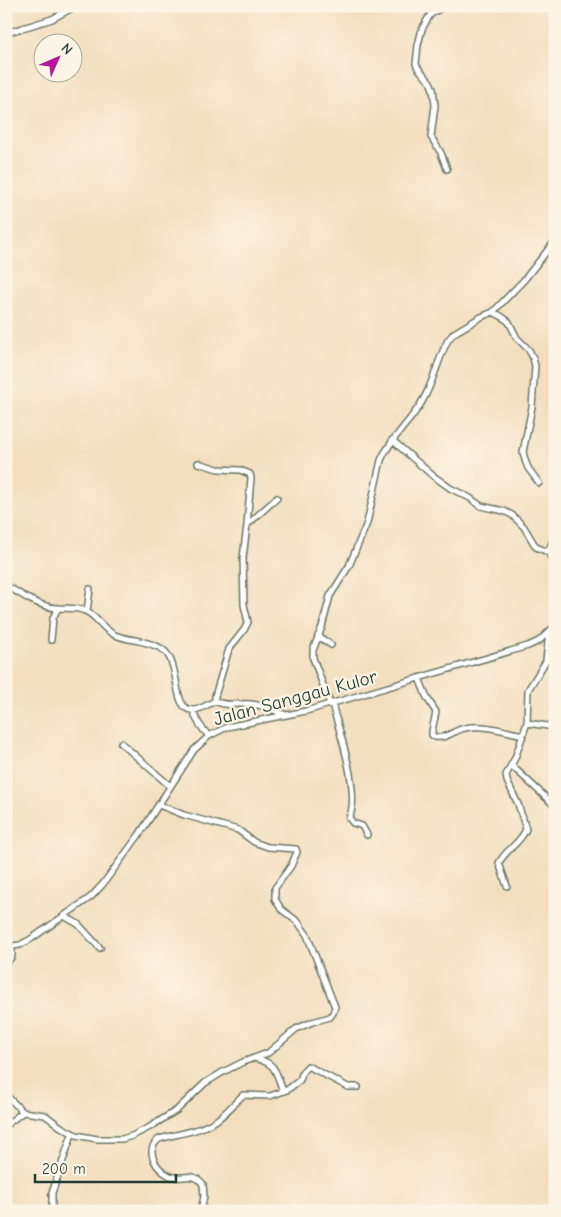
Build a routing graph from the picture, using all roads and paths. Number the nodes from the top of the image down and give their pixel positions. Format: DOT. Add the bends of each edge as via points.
graph roads {
  1 [pos="76,6"];
  2 [pos="444,6"];
  3 [pos="6,33"];
  4 [pos="447,169"];
  5 [pos="555,240"];
  6 [pos="493,312"];
  7 [pos="392,440"];
  8 [pos="198,463"];
  9 [pos="539,483"];
  10 [pos="277,498"];
  11 [pos="246,525"];
  12 [pos="555,536"];
  13 [pos="548,552"];
  14 [pos="555,564"];
  15 [pos="6,585"];
  16 [pos="90,589"];
  17 [pos="58,608"];
  18 [pos="87,611"];
  19 [pos="555,626"];
  20 [pos="549,632"];
  21 [pos="318,636"];
  22 [pos="51,640"];
  23 [pos="331,645"];
  24 [pos="419,678"];
  25 [pos="215,701"];
  26 [pos="331,704"];
  27 [pos="193,710"];
  28 [pos="286,715"];
  29 [pos="527,723"];
  30 [pos="555,727"];
  31 [pos="523,735"];
  32 [pos="209,736"];
  33 [pos="120,743"];
  34 [pos="511,765"];
  35 [pos="170,786"];
  36 [pos="159,804"];
  37 [pos="554,805"];
  38 [pos="367,835"];
  39 [pos="507,886"];
  40 [pos="64,916"];
  41 [pos="9,946"];
  42 [pos="100,948"];
  43 [pos="6,964"];
  44 [pos="255,1058"];
  45 [pos="282,1086"];
  46 [pos="358,1087"];
  47 [pos="6,1095"];
  48 [pos="24,1112"];
  49 [pos="6,1126"];
  50 [pos="72,1134"];
  51 [pos="52,1211"];
  52 [pos="201,1211"];
  1 -- 3 [label="street" via="52,20"];
  2 -- 4 [label="street" via="430,15 422,29 416,64 433,89 435,105 431,136"];
  5 -- 6 [label="street" via="524,280"];
  6 -- 7 [label="street" via="454,333 448,340 422,402"];
  6 -- 9 [label="street" via="509,322 533,358 532,407 523,452 528,468"];
  7 -- 13 [label="street" via="450,488 481,506 512,515 536,547"];
  7 -- 21 [label="street" via="381,460 368,522 349,566 330,596"];
  8 -- 11 [label="street" via="250,474"];
  10 -- 11 [label="street"];
  11 -- 25 [label="street" via="243,571 248,622 229,649"];
  12 -- 13 [label="street"];
  13 -- 14 [label="street"];
  15 -- 17 [label="street" via="34,601"];
  16 -- 18 [label="street"];
  17 -- 18 [label="street"];
  17 -- 22 [label="street" via="53,618"];
  18 -- 27 [label="street" via="103,628 114,634 164,650 174,664 181,702"];
  19 -- 20 [label="street, Jalan Sanggau Kulor"];
  20 -- 24 [label="street, Jalan Sanggau Kulor" via="528,646"];
  20 -- 29 [label="street" via="546,661 528,690"];
  21 -- 23 [label="street"];
  21 -- 26 [label="street" via="312,654"];
  24 -- 26 [label="street, Jalan Sanggau Kulor"];
  24 -- 31 [label="street" via="436,712 432,730 435,738 462,728 482,726"];
  25 -- 27 [label="street"];
  25 -- 28 [label="street" via="252,704"];
  26 -- 28 [label="street, Jalan Sanggau Kulor"];
  26 -- 38 [label="street" via="350,777 353,806 349,818 362,826"];
  27 -- 32 [label="street" via="201,728"];
  28 -- 32 [label="street, Jalan Sanggau Kulor" via="227,727"];
  29 -- 30 [label="street"];
  29 -- 31 [label="street"];
  31 -- 34 [label="street"];
  32 -- 35 [label="street, Jalan Sanggau Kulor" via="194,750"];
  33 -- 35 [label="street"];
  34 -- 37 [label="street"];
  34 -- 39 [label="street" via="507,781 526,828 519,842 500,859"];
  35 -- 36 [label="street, Jalan Sanggau Kulor"];
  36 -- 40 [label="street, Jalan Sanggau Kulor" via="103,884"];
  36 -- 44 [label="street" via="184,815 238,830 254,842 268,847 297,850 291,866 275,888 275,899 303,929 331,995 334,1010 330,1017 296,1029 273,1050"];
  40 -- 41 [label="street, Jalan Sanggau Kulor" via="20,945"];
  40 -- 42 [label="street" via="78,924"];
  41 -- 43 [label="street" via="12,956"];
  44 -- 45 [label="street" via="273,1066"];
  44 -- 50 [label="street" via="210,1080 177,1110 132,1136 97,1139"];
  45 -- 46 [label="street" via="300,1080 308,1066 348,1087"];
  45 -- 52 [label="street" via="270,1096 243,1095 206,1126 159,1139 152,1146 152,1155 168,1174 201,1181 204,1196"];
  47 -- 48 [label="street"];
  48 -- 49 [label="street"];
  48 -- 50 [label="street" via="45,1115"];
  50 -- 51 [label="street" via="52,1193"];
}
